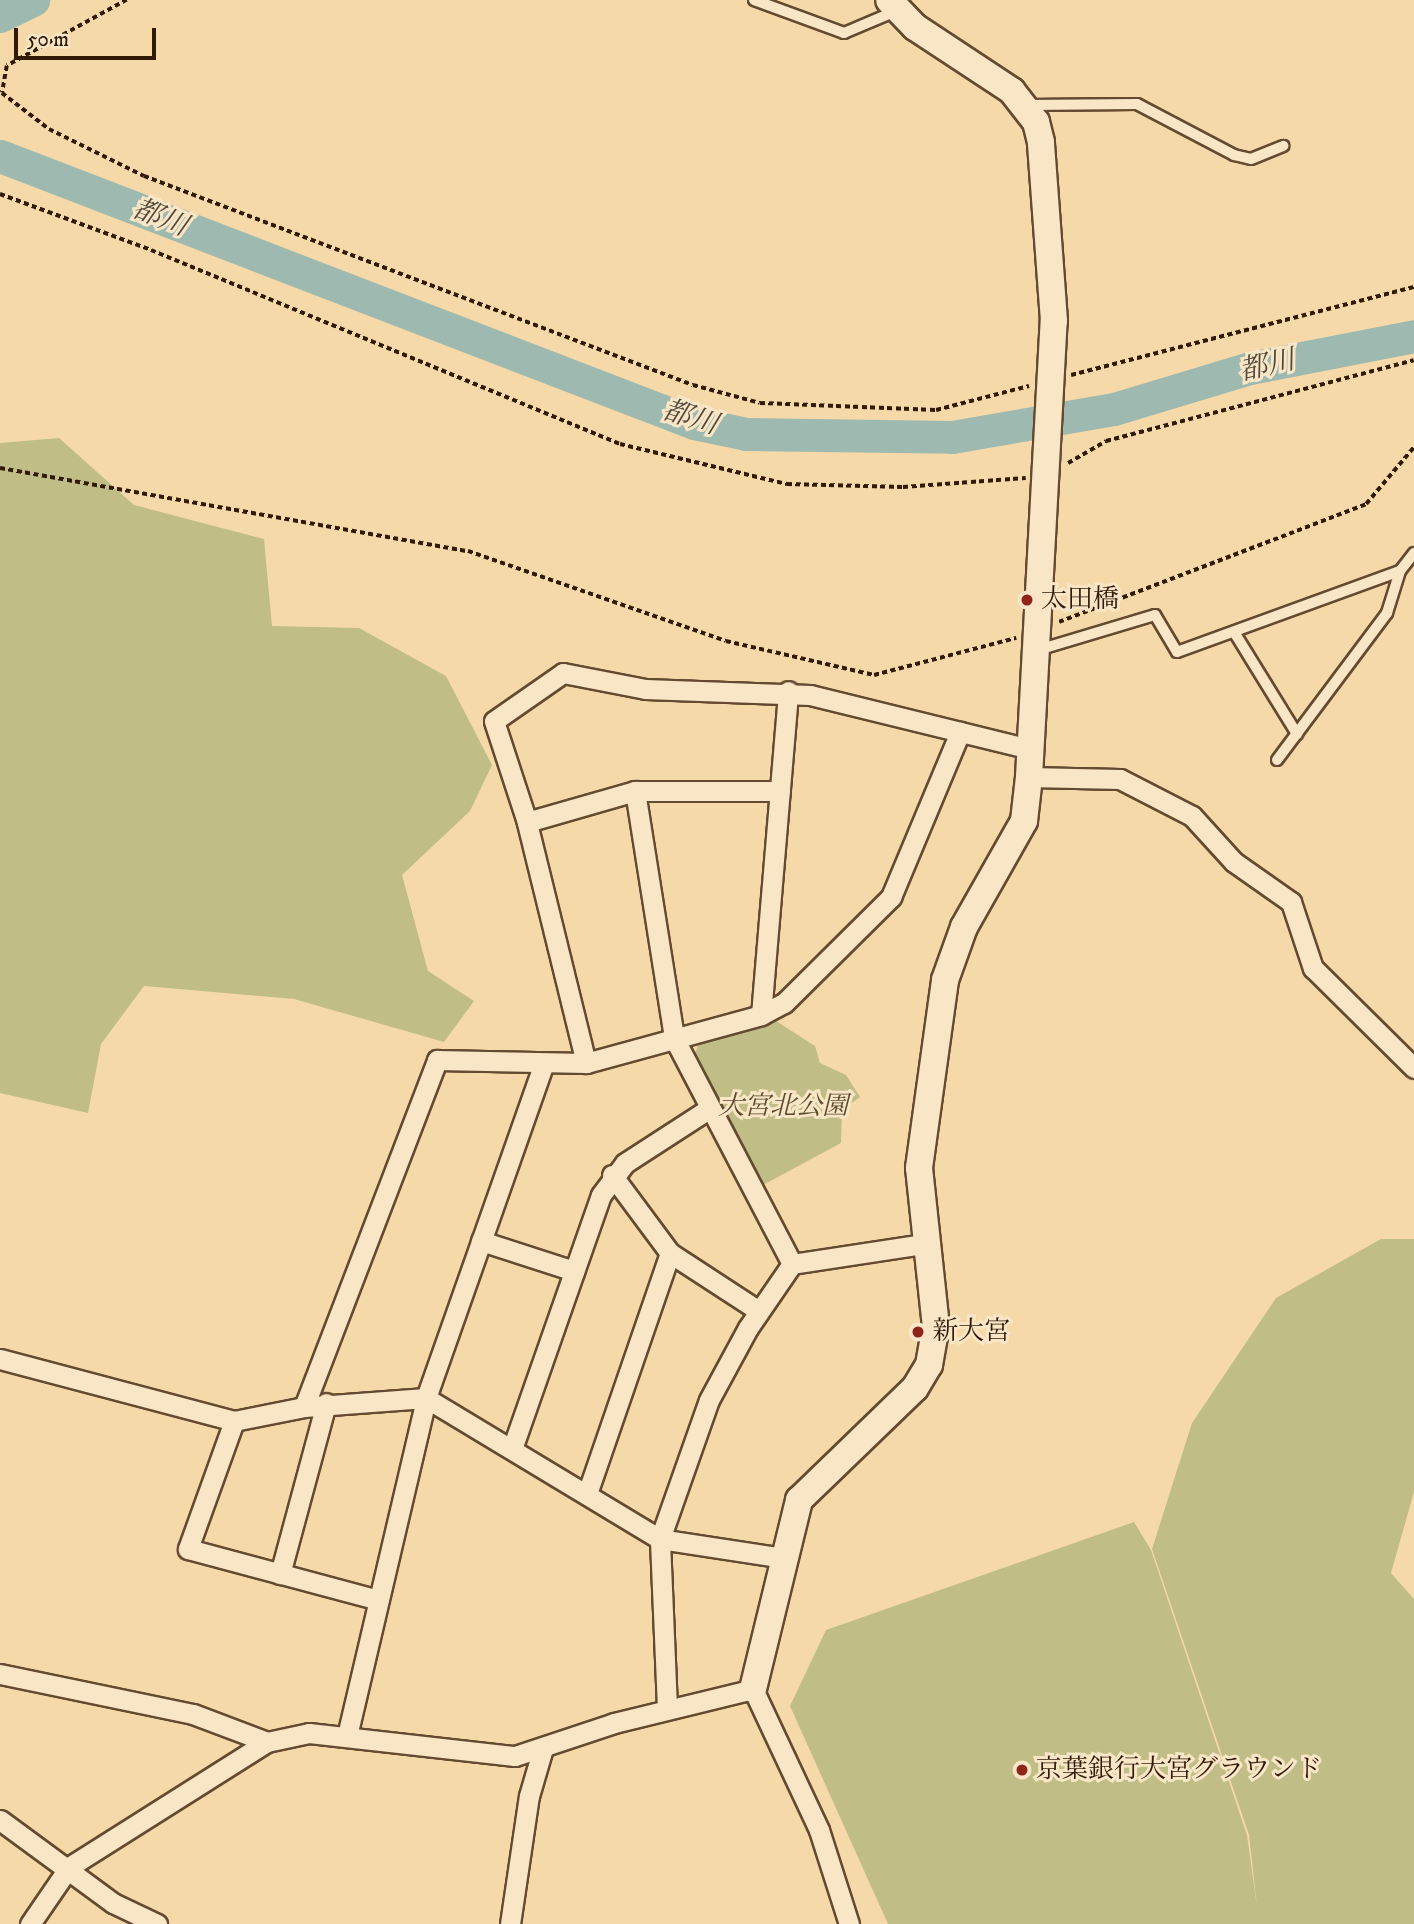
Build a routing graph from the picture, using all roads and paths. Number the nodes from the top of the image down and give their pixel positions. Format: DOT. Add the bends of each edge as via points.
graph roads {
  1 [pos="127,0"];
  2 [pos="754,0"];
  3 [pos="893,6"];
  4 [pos="1025,105"];
  5 [pos="1283,146"];
  6 [pos="0,194"];
  7 [pos="1414,287"];
  8 [pos="1414,360"];
  9 [pos="1051,380"];
  10 [pos="1414,447"];
  11 [pos="0,470"];
  12 [pos="1046,477"];
  13 [pos="1414,553"];
  14 [pos="1400,571"];
  15 [pos="1234,632"];
  16 [pos="1038,640"];
  17 [pos="788,691"];
  18 [pos="960,732"];
  19 [pos="1297,733"];
  20 [pos="1030,749"];
  21 [pos="1277,760"];
  22 [pos="1029,777"];
  23 [pos="635,791"];
  24 [pos="779,791"];
  25 [pos="527,822"];
  26 [pos="761,1014"];
  27 [pos="674,1038"];
  28 [pos="586,1063"];
  29 [pos="543,1065"];
  30 [pos="1414,1068"];
  31 [pos="710,1108"];
  32 [pos="612,1175"];
  33 [pos="481,1241"];
  34 [pos="929,1243"];
  35 [pos="670,1253"];
  36 [pos="792,1264"];
  37 [pos="574,1271"];
  38 [pos="759,1311"];
  39 [pos="0,1359"];
  40 [pos="426,1398"];
  41 [pos="326,1403"];
  42 [pos="304,1406"];
  43 [pos="234,1421"];
  44 [pos="512,1449"];
  45 [pos="587,1494"];
  46 [pos="660,1539"];
  47 [pos="783,1558"];
  48 [pos="280,1574"];
  49 [pos="378,1601"];
  50 [pos="0,1674"];
  51 [pos="753,1689"];
  52 [pos="667,1708"];
  53 [pos="346,1736"];
  54 [pos="267,1742"];
  55 [pos="543,1748"];
  56 [pos="0,1820"];
  57 [pos="69,1867"];
  58 [pos="30,1924"];
  59 [pos="158,1924"];
  60 [pos="510,1924"];
  61 [pos="849,1924"];
  1 -- 9 [label="path" via="7,66 2,93 49,129 145,176 693,385 760,403 936,410"];
  2 -- 3 [label="lane" via="844,33"];
  3 -- 4 [label="street"];
  4 -- 5 [label="lane" via="1138,104 1234,155 1251,159"];
  4 -- 9 [label="street" via="1041,142 1054,279"];
  6 -- 12 [label="path" via="151,250 620,444 787,484 903,487"];
  7 -- 9 [label="path"];
  8 -- 12 [label="path" via="1105,440"];
  9 -- 12 [label="street"];
  10 -- 16 [label="path" via="1366,504"];
  11 -- 16 [label="path" via="468,551 726,641 874,676"];
  12 -- 16 [label="street"];
  13 -- 14 [label="lane"];
  14 -- 15 [label="lane"];
  14 -- 19 [label="lane" via="1387,613"];
  15 -- 16 [label="lane" via="1177,652 1155,615"];
  15 -- 19 [label="lane"];
  16 -- 20 [label="street"];
  17 -- 18 [label="street"];
  17 -- 24 [label="street"];
  17 -- 25 [label="street" via="645,689 563,673 494,721"];
  18 -- 20 [label="street"];
  18 -- 26 [label="street" via="891,897 784,1003"];
  19 -- 21 [label="lane"];
  20 -- 22 [label="street"];
  22 -- 30 [label="street" via="1120,779 1173,802 1234,862 1291,902 1312,968"];
  22 -- 34 [label="street" via="1024,821 964,927 945,980 921,1141"];
  23 -- 24 [label="street"];
  23 -- 25 [label="street"];
  23 -- 27 [label="street"];
  24 -- 26 [label="street"];
  25 -- 28 [label="street"];
  26 -- 27 [label="street"];
  27 -- 28 [label="street"];
  27 -- 31 [label="street"];
  28 -- 29 [label="street"];
  29 -- 33 [label="street"];
  29 -- 42 [label="street" via="437,1060"];
  31 -- 32 [label="street"];
  31 -- 36 [label="street"];
  32 -- 35 [label="street"];
  32 -- 37 [label="street"];
  33 -- 37 [label="street"];
  33 -- 40 [label="street"];
  34 -- 36 [label="street"];
  34 -- 47 [label="street" via="936,1327 929,1365 915,1388 799,1500"];
  35 -- 38 [label="street"];
  35 -- 45 [label="street"];
  36 -- 38 [label="street"];
  37 -- 44 [label="street"];
  38 -- 46 [label="street" via="709,1400"];
  39 -- 43 [label="street"];
  40 -- 41 [label="street"];
  40 -- 44 [label="street"];
  40 -- 49 [label="street"];
  41 -- 42 [label="street"];
  41 -- 48 [label="street"];
  42 -- 43 [label="street"];
  43 -- 48 [label="street" via="188,1549"];
  44 -- 45 [label="street"];
  45 -- 46 [label="street"];
  46 -- 47 [label="street"];
  46 -- 52 [label="street"];
  47 -- 51 [label="street"];
  48 -- 49 [label="street"];
  49 -- 53 [label="street"];
  50 -- 54 [label="street" via="193,1714"];
  51 -- 52 [label="street"];
  51 -- 61 [label="street" via="819,1830"];
  52 -- 55 [label="street"];
  53 -- 54 [label="street" via="309,1733"];
  53 -- 55 [label="street" via="477,1755 515,1756"];
  54 -- 57 [label="street"];
  55 -- 60 [label="street" via="529,1796"];
  56 -- 57 [label="street"];
  57 -- 58 [label="street"];
  57 -- 59 [label="street" via="113,1903"];
}
